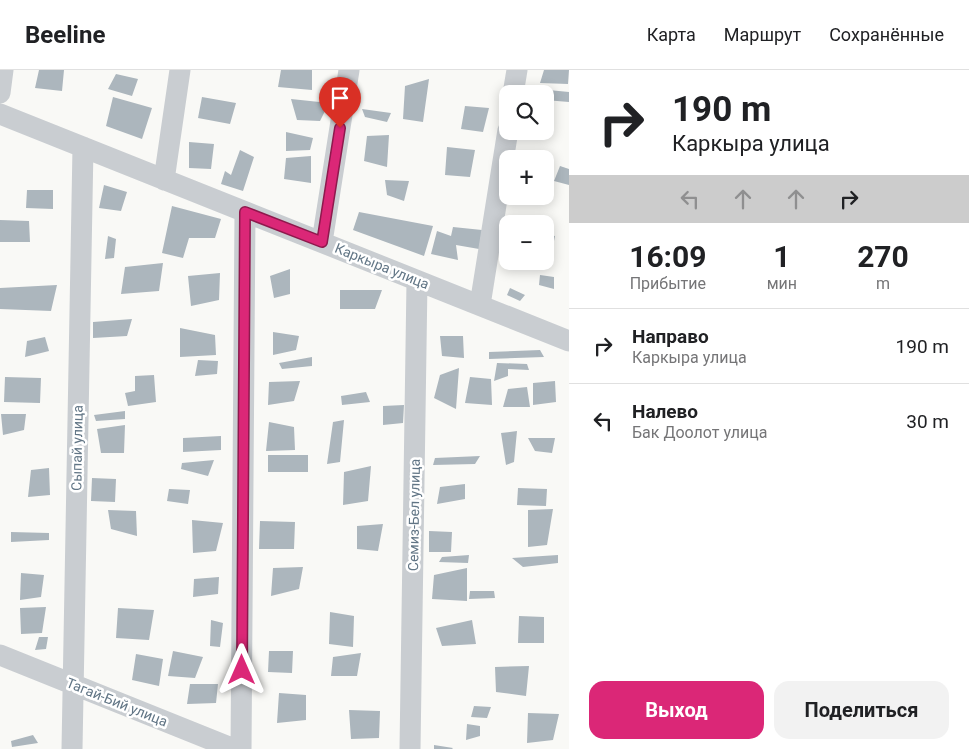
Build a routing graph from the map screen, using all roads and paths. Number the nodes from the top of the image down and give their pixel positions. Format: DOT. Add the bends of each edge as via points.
graph roads {
  1 [pos="3,70"];
  2 [pos="180,70"];
  3 [pos="349,70"];
  4 [pos="517,70"];
  5 [pos="514,85"];
  6 [pos="0,93"];
  7 [pos="0,114"];
  8 [pos="506,140"];
  9 [pos="83,147"];
  10 [pos="164,180"];
  11 [pos="245,212"];
  12 [pos="322,242"];
  13 [pos="417,281"];
  14 [pos="480,305"];
  15 [pos="569,341"];
  16 [pos="0,655"];
  17 [pos="73,683"];
  18 [pos="72,749"];
  19 [pos="234,749"];
  20 [pos="241,749"];
  21 [pos="410,749"];
  1 -- 6 [label="street"];
  2 -- 10 [label="street"];
  3 -- 12 [label="street"];
  4 -- 5 [label="street"];
  7 -- 9 [label="street, Каркыра улица"];
  8 -- 14 [label="street"];
  9 -- 10 [label="street, Каркыра улица"];
  9 -- 17 [label="street, Сыпай улица"];
  10 -- 11 [label="street, Каркыра улица"];
  11 -- 12 [label="street, Каркыра улица"];
  11 -- 20 [label="street"];
  12 -- 13 [label="street, Каркыра улица"];
  13 -- 14 [label="street, Каркыра улица"];
  13 -- 21 [label="street, Семиз-Бел улица"];
  14 -- 15 [label="street, Каркыра улица"];
  16 -- 17 [label="street, Тагай-Бий улица"];
  17 -- 18 [label="street, Сыпай улица"];
  17 -- 19 [label="street, Тагай-Бий улица"];
}
